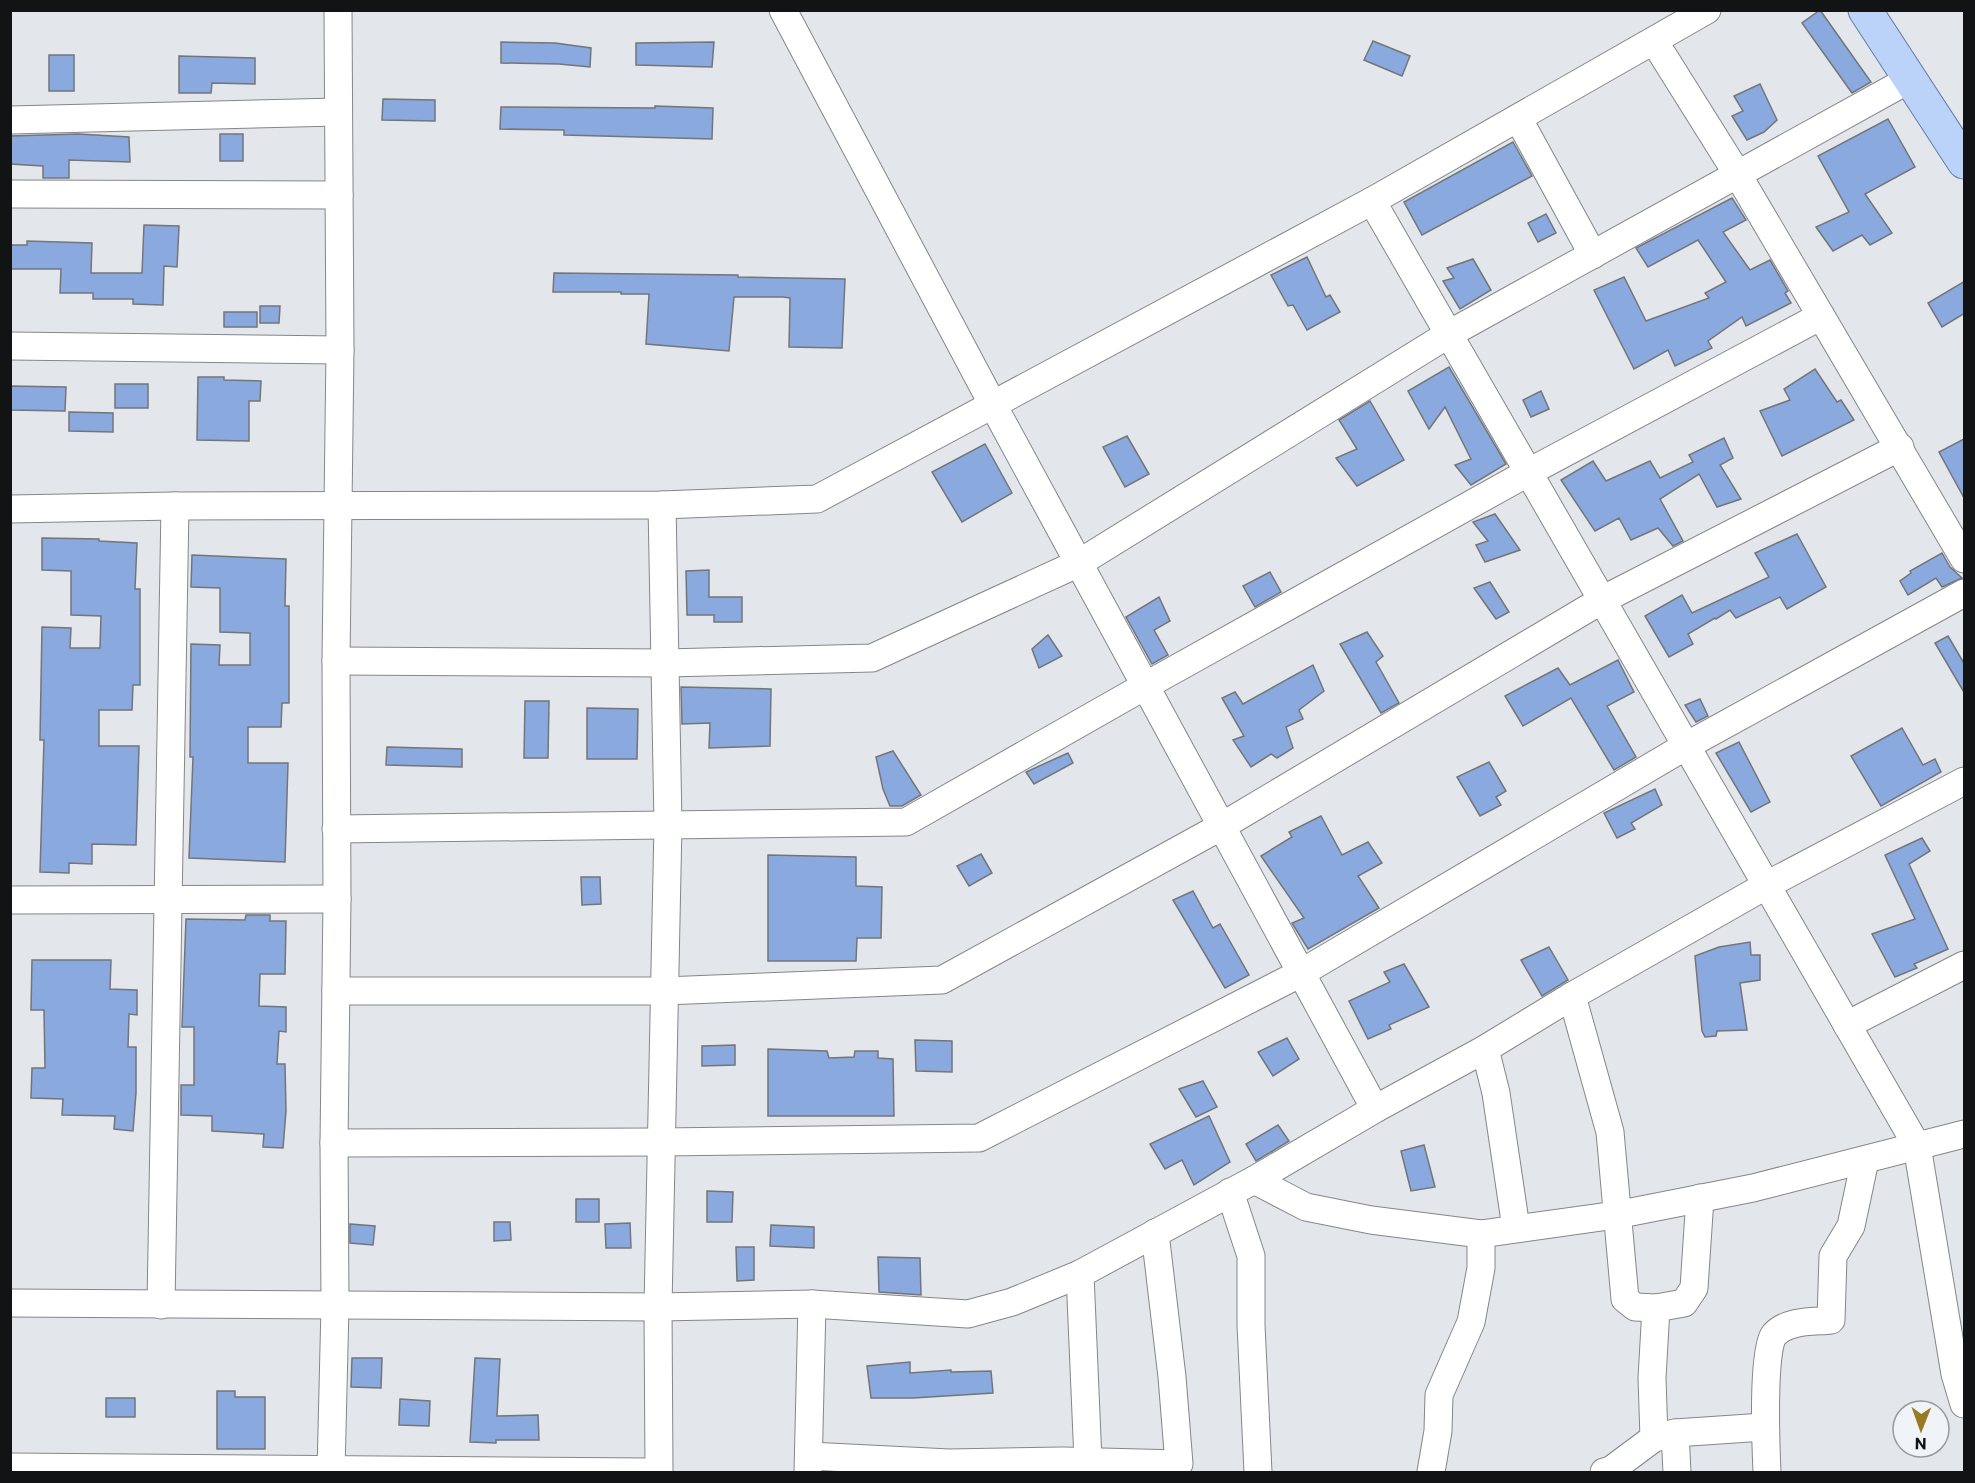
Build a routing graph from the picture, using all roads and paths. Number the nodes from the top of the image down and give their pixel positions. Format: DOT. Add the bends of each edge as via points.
graph roads {
  1 [pos="338,10"];
  2 [pos="783,10"];
  3 [pos="1707,10"];
  4 [pos="1865,10"];
  5 [pos="1654,41"];
  6 [pos="1910,79"];
  7 [pos="338,112"];
  8 [pos="1518,118"];
  9 [pos="10,120"];
  10 [pos="1965,162"];
  11 [pos="1738,176"];
  12 [pos="10,194"];
  13 [pos="339,195"];
  14 [pos="1372,201"];
  15 [pos="1593,255"];
  16 [pos="1821,316"];
  17 [pos="1449,334"];
  18 [pos="10,346"];
  19 [pos="340,350"];
  20 [pos="993,405"];
  21 [pos="1900,447"];
  22 [pos="1529,472"];
  23 [pos="336,505"];
  24 [pos="662,505"];
  25 [pos="175,506"];
  26 [pos="10,509"];
  27 [pos="1965,559"];
  28 [pos="1078,562"];
  29 [pos="1965,593"];
  30 [pos="1602,600"];
  31 [pos="336,661"];
  32 [pos="666,663"];
  33 [pos="1145,686"];
  34 [pos="1686,746"];
  35 [pos="1965,781"];
  36 [pos="668,824"];
  37 [pos="1221,826"];
  38 [pos="336,830"];
  39 [pos="1767,885"];
  40 [pos="337,898"];
  41 [pos="167,899"];
  42 [pos="10,900"];
  43 [pos="1965,965"];
  44 [pos="1301,973"];
  45 [pos="336,991"];
  46 [pos="664,991"];
  47 [pos="1572,996"];
  48 [pos="1848,1025"];
  49 [pos="1485,1049"];
  50 [pos="1375,1109"];
  51 [pos="1965,1134"];
  52 [pos="661,1142"];
  53 [pos="334,1143"];
  54 [pos="1917,1146"];
  55 [pos="1865,1160"];
  56 [pos="1254,1180"];
  57 [pos="1230,1192"];
  58 [pos="1700,1198"];
  59 [pos="1616,1215"];
  60 [pos="1516,1228"];
  61 [pos="1155,1233"];
  62 [pos="1481,1234"];
  63 [pos="1080,1274"];
  64 [pos="10,1303"];
  65 [pos="812,1304"];
  66 [pos="161,1305"];
  67 [pos="334,1306"];
  68 [pos="658,1307"];
  69 [pos="1656,1308"];
  70 [pos="1965,1404"];
  71 [pos="1764,1427"];
  72 [pos="1664,1436"];
  73 [pos="809,1465"];
  74 [pos="1071,1465"];
  75 [pos="10,1467"];
  76 [pos="950,1468"];
  77 [pos="330,1470"];
  78 [pos="650,1473"];
  79 [pos="659,1473"];
  80 [pos="1258,1473"];
  81 [pos="1431,1473"];
  82 [pos="1604,1473"];
  83 [pos="1677,1473"];
  84 [pos="1767,1473"];
  1 -- 7 [label="street"];
  2 -- 20 [label="street"];
  3 -- 5 [label="street"];
  4 -- 6 [label="main road"];
  5 -- 8 [label="street"];
  5 -- 11 [label="street"];
  6 -- 10 [label="main road"];
  6 -- 11 [label="street"];
  7 -- 9 [label="street"];
  7 -- 13 [label="street"];
  8 -- 14 [label="street"];
  8 -- 15 [label="street"];
  11 -- 15 [label="street"];
  11 -- 16 [label="street"];
  12 -- 13 [label="street"];
  13 -- 19 [label="street"];
  14 -- 17 [label="street"];
  14 -- 20 [label="street"];
  15 -- 17 [label="street"];
  16 -- 21 [label="street"];
  16 -- 22 [label="street"];
  17 -- 22 [label="street"];
  17 -- 28 [label="street"];
  18 -- 19 [label="street"];
  19 -- 23 [label="street"];
  20 -- 24 [label="street" via="817,499"];
  20 -- 28 [label="street"];
  21 -- 27 [label="street"];
  21 -- 30 [label="street"];
  22 -- 30 [label="street"];
  22 -- 33 [label="street"];
  23 -- 24 [label="street"];
  23 -- 25 [label="street"];
  23 -- 31 [label="street"];
  24 -- 32 [label="street"];
  25 -- 26 [label="street"];
  25 -- 41 [label="street"];
  28 -- 32 [label="street" via="872,658"];
  28 -- 33 [label="street"];
  29 -- 34 [label="street"];
  30 -- 34 [label="street"];
  30 -- 37 [label="street"];
  31 -- 32 [label="street"];
  31 -- 38 [label="street"];
  32 -- 36 [label="street"];
  33 -- 36 [label="street" via="906,822"];
  33 -- 37 [label="street"];
  34 -- 39 [label="street"];
  34 -- 44 [label="street"];
  35 -- 39 [label="street"];
  36 -- 38 [label="street"];
  36 -- 46 [label="street"];
  37 -- 44 [label="street"];
  37 -- 46 [label="street" via="942,980"];
  38 -- 40 [label="street"];
  39 -- 47 [label="street"];
  39 -- 48 [label="street"];
  40 -- 41 [label="street"];
  40 -- 45 [label="street"];
  41 -- 42 [label="street"];
  41 -- 66 [label="street"];
  43 -- 48 [label="street"];
  44 -- 50 [label="street"];
  44 -- 52 [label="street" via="979,1138"];
  45 -- 46 [label="street"];
  45 -- 53 [label="street"];
  46 -- 52 [label="street"];
  47 -- 49 [label="street"];
  47 -- 59 [label="street" via="1610,1132"];
  48 -- 54 [label="street"];
  49 -- 50 [label="street"];
  49 -- 60 [label="street" via="1496,1093"];
  50 -- 56 [label="street"];
  51 -- 54 [label="street"];
  52 -- 53 [label="street"];
  52 -- 68 [label="street"];
  53 -- 67 [label="street"];
  54 -- 55 [label="street"];
  54 -- 70 [label="street" via="1955,1374"];
  55 -- 58 [label="street"];
  55 -- 71 [label="street" via="1851,1226 1833,1256 1831,1320 1787,1325 1773,1336 1768,1351"];
  56 -- 57 [label="street"];
  56 -- 62 [label="street" via="1306,1208"];
  57 -- 61 [label="street"];
  57 -- 80 [label="street" via="1251,1256"];
  58 -- 59 [label="street"];
  58 -- 69 [label="street" via="1694,1288 1684,1303"];
  59 -- 60 [label="street"];
  59 -- 69 [label="street" via="1625,1299 1635,1307"];
  60 -- 62 [label="street"];
  61 -- 63 [label="street"];
  61 -- 74 [label="street" via="1179,1464"];
  62 -- 81 [label="street" via="1481,1268 1471,1322 1439,1395"];
  63 -- 65 [label="street" via="1012,1302 968,1314"];
  63 -- 74 [label="street"];
  64 -- 66 [label="street"];
  65 -- 68 [label="street"];
  65 -- 73 [label="street"];
  66 -- 67 [label="street"];
  67 -- 68 [label="street"];
  67 -- 77 [label="street"];
  68 -- 79 [label="street"];
  69 -- 72 [label="street" via="1652,1378"];
  71 -- 72 [label="street"];
  71 -- 84 [label="street"];
  72 -- 82 [label="street"];
  72 -- 83 [label="street"];
  73 -- 76 [label="street"];
  74 -- 76 [label="street"];
  75 -- 77 [label="street"];
  77 -- 78 [label="street"];
}
